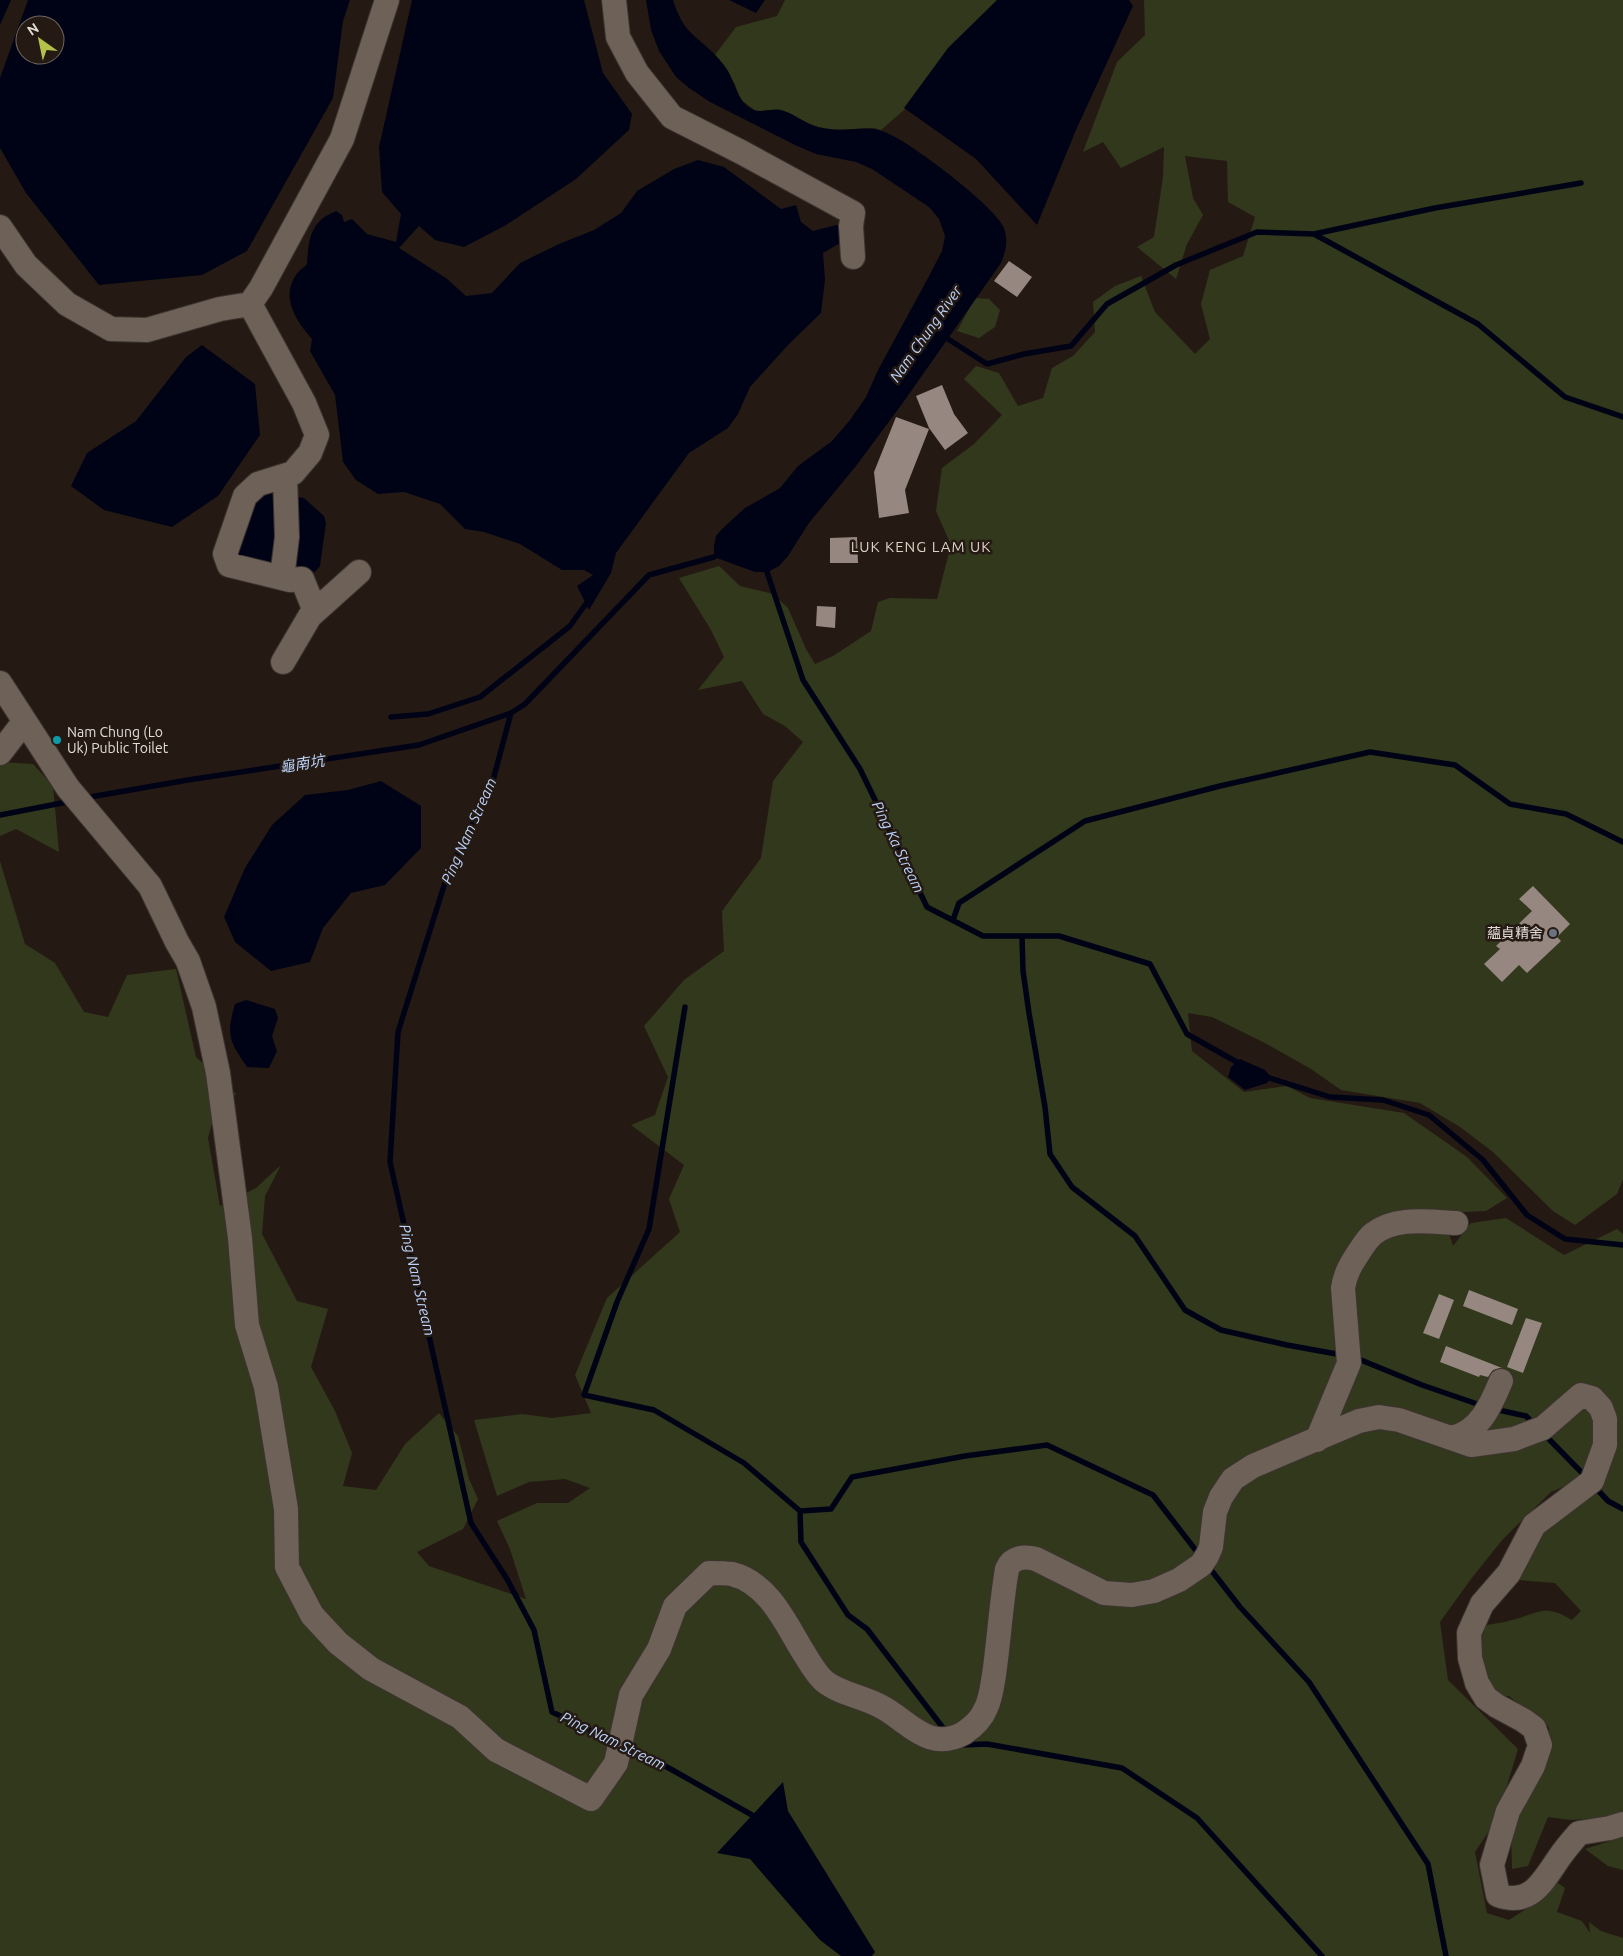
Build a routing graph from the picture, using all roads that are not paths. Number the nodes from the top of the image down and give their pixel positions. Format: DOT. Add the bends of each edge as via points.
graph roads {
  1 [pos="387,0"];
  2 [pos="614,0"];
  3 [pos="0,226"];
  4 [pos="853,257"];
  5 [pos="250,304"];
  6 [pos="285,476"];
  7 [pos="359,572"];
  8 [pos="282,578"];
  9 [pos="315,611"];
  10 [pos="283,662"];
  11 [pos="0,683"];
  12 [pos="24,722"];
  13 [pos="0,753"];
  14 [pos="1456,1223"];
  15 [pos="1501,1381"];
  16 [pos="1451,1438"];
  17 [pos="1317,1440"];
  18 [pos="1623,1824"];
  1 -- 5 [label="street" via="342,139"];
  2 -- 4 [label="street" via="618,37 637,73 672,117 853,213"];
  3 -- 5 [label="street" via="26,265 67,304 110,330 147,330"];
  5 -- 6 [label="street" via="304,403 316,435 310,453 292,473"];
  6 -- 8 [label="street" via="287,537"];
  6 -- 8 [label="street" via="258,484 245,496 225,554 229,565"];
  7 -- 9 [label="street"];
  8 -- 9 [label="street" via="302,579"];
  9 -- 10 [label="street"];
  11 -- 12 [label="street"];
  12 -- 13 [label="street"];
  12 -- 17 [label="street" via="68,788 150,886 188,961 204,1007 219,1082 240,1238 247,1325 266,1387 286,1509 287,1567 312,1615 338,1643 371,1669 460,1717 496,1750 591,1799 616,1762 631,1696 659,1649 676,1606 709,1572 732,1574 761,1590 777,1608 816,1672 830,1685 882,1707 925,1736 937,1739 959,1735 977,1722 988,1703 1005,1578 1012,1562 1020,1557 1036,1559 1111,1594 1143,1594 1164,1587 1194,1570 1207,1556 1217,1504 1233,1479 1266,1460"];
  14 -- 17 [label="street" via="1394,1223 1371,1235 1352,1263 1343,1288 1349,1363"];
  15 -- 16 [label="street" via="1474,1427 1462,1436"];
  16 -- 17 [label="street" via="1399,1420 1379,1417 1360,1421"];
  16 -- 18 [label="street" via="1471,1444 1514,1439 1543,1428 1581,1396 1592,1398 1601,1408 1605,1419 1605,1445 1592,1480 1534,1525 1509,1573 1482,1604 1469,1632 1470,1658 1477,1683 1486,1698 1534,1728 1540,1745 1534,1766 1508,1811 1492,1866 1498,1895 1511,1900 1525,1896 1541,1884 1579,1833"];
}
